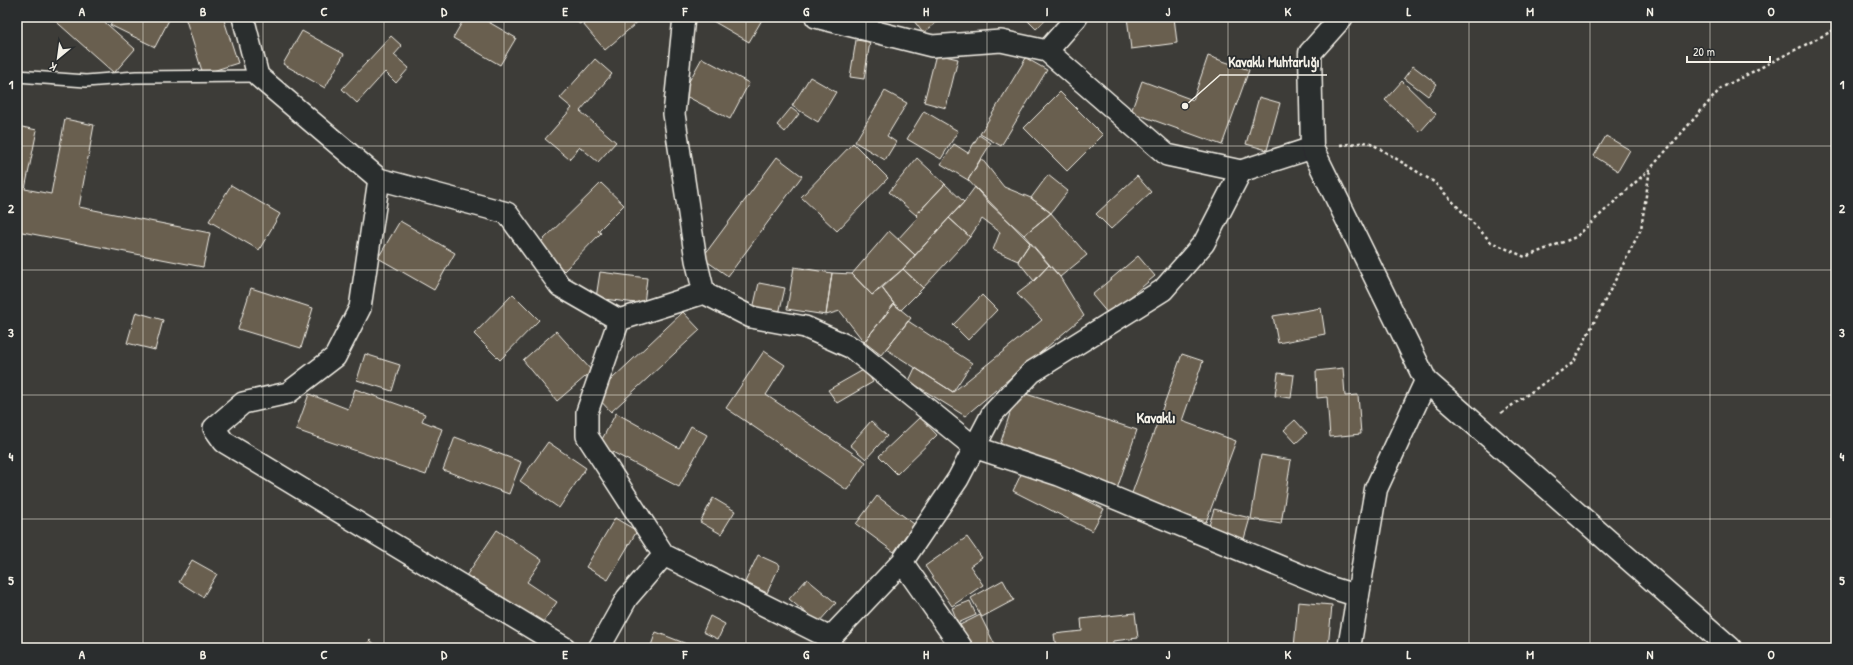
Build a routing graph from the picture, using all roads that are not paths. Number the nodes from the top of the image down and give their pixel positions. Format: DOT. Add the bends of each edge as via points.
graph roads {
  1 [pos="243,17"];
  2 [pos="684,17"];
  3 [pos="816,17"];
  4 [pos="1077,17"];
  5 [pos="1342,17"];
  6 [pos="1047,51"];
  7 [pos="17,76"];
  8 [pos="258,76"];
  9 [pos="1312,148"];
  10 [pos="1241,171"];
  11 [pos="379,179"];
  12 [pos="704,293"];
  13 [pos="619,320"];
  14 [pos="1426,381"];
  15 [pos="974,447"];
  16 [pos="664,555"];
  17 [pos="902,562"];
  18 [pos="1358,596"];
  19 [pos="565,648"];
  20 [pos="599,648"];
  21 [pos="962,648"];
  22 [pos="1349,648"];
  23 [pos="1730,648"];
  1 -- 8 [label="street"];
  2 -- 12 [label="street" via="674,114 696,260"];
  3 -- 6 [label="street" via="932,46 1002,41"];
  4 -- 6 [label="street"];
  5 -- 9 [label="street" via="1310,53"];
  6 -- 10 [label="street" via="1167,155"];
  7 -- 8 [label="lane" via="86,81 136,77"];
  8 -- 11 [label="street"];
  9 -- 10 [label="street"];
  9 -- 14 [label="street"];
  10 -- 15 [label="street" via="1204,243 1163,290 1032,372 992,414"];
  11 -- 13 [label="street" via="507,213 560,286"];
  11 -- 19 [label="street" via="360,308 335,357 288,393 244,403 214,428 224,442"];
  12 -- 13 [label="street"];
  12 -- 15 [label="street" via="751,317 805,327 852,348"];
  13 -- 16 [label="street" via="587,412 587,436"];
  14 -- 18 [label="street" via="1376,489"];
  14 -- 23 [label="street"];
  15 -- 17 [label="street" via="958,479"];
  15 -- 18 [label="street" via="1059,475 1325,585"];
  16 -- 17 [label="street" via="830,638"];
  16 -- 20 [label="street" via="627,598"];
  17 -- 21 [label="street"];
  18 -- 22 [label="street"];
}
